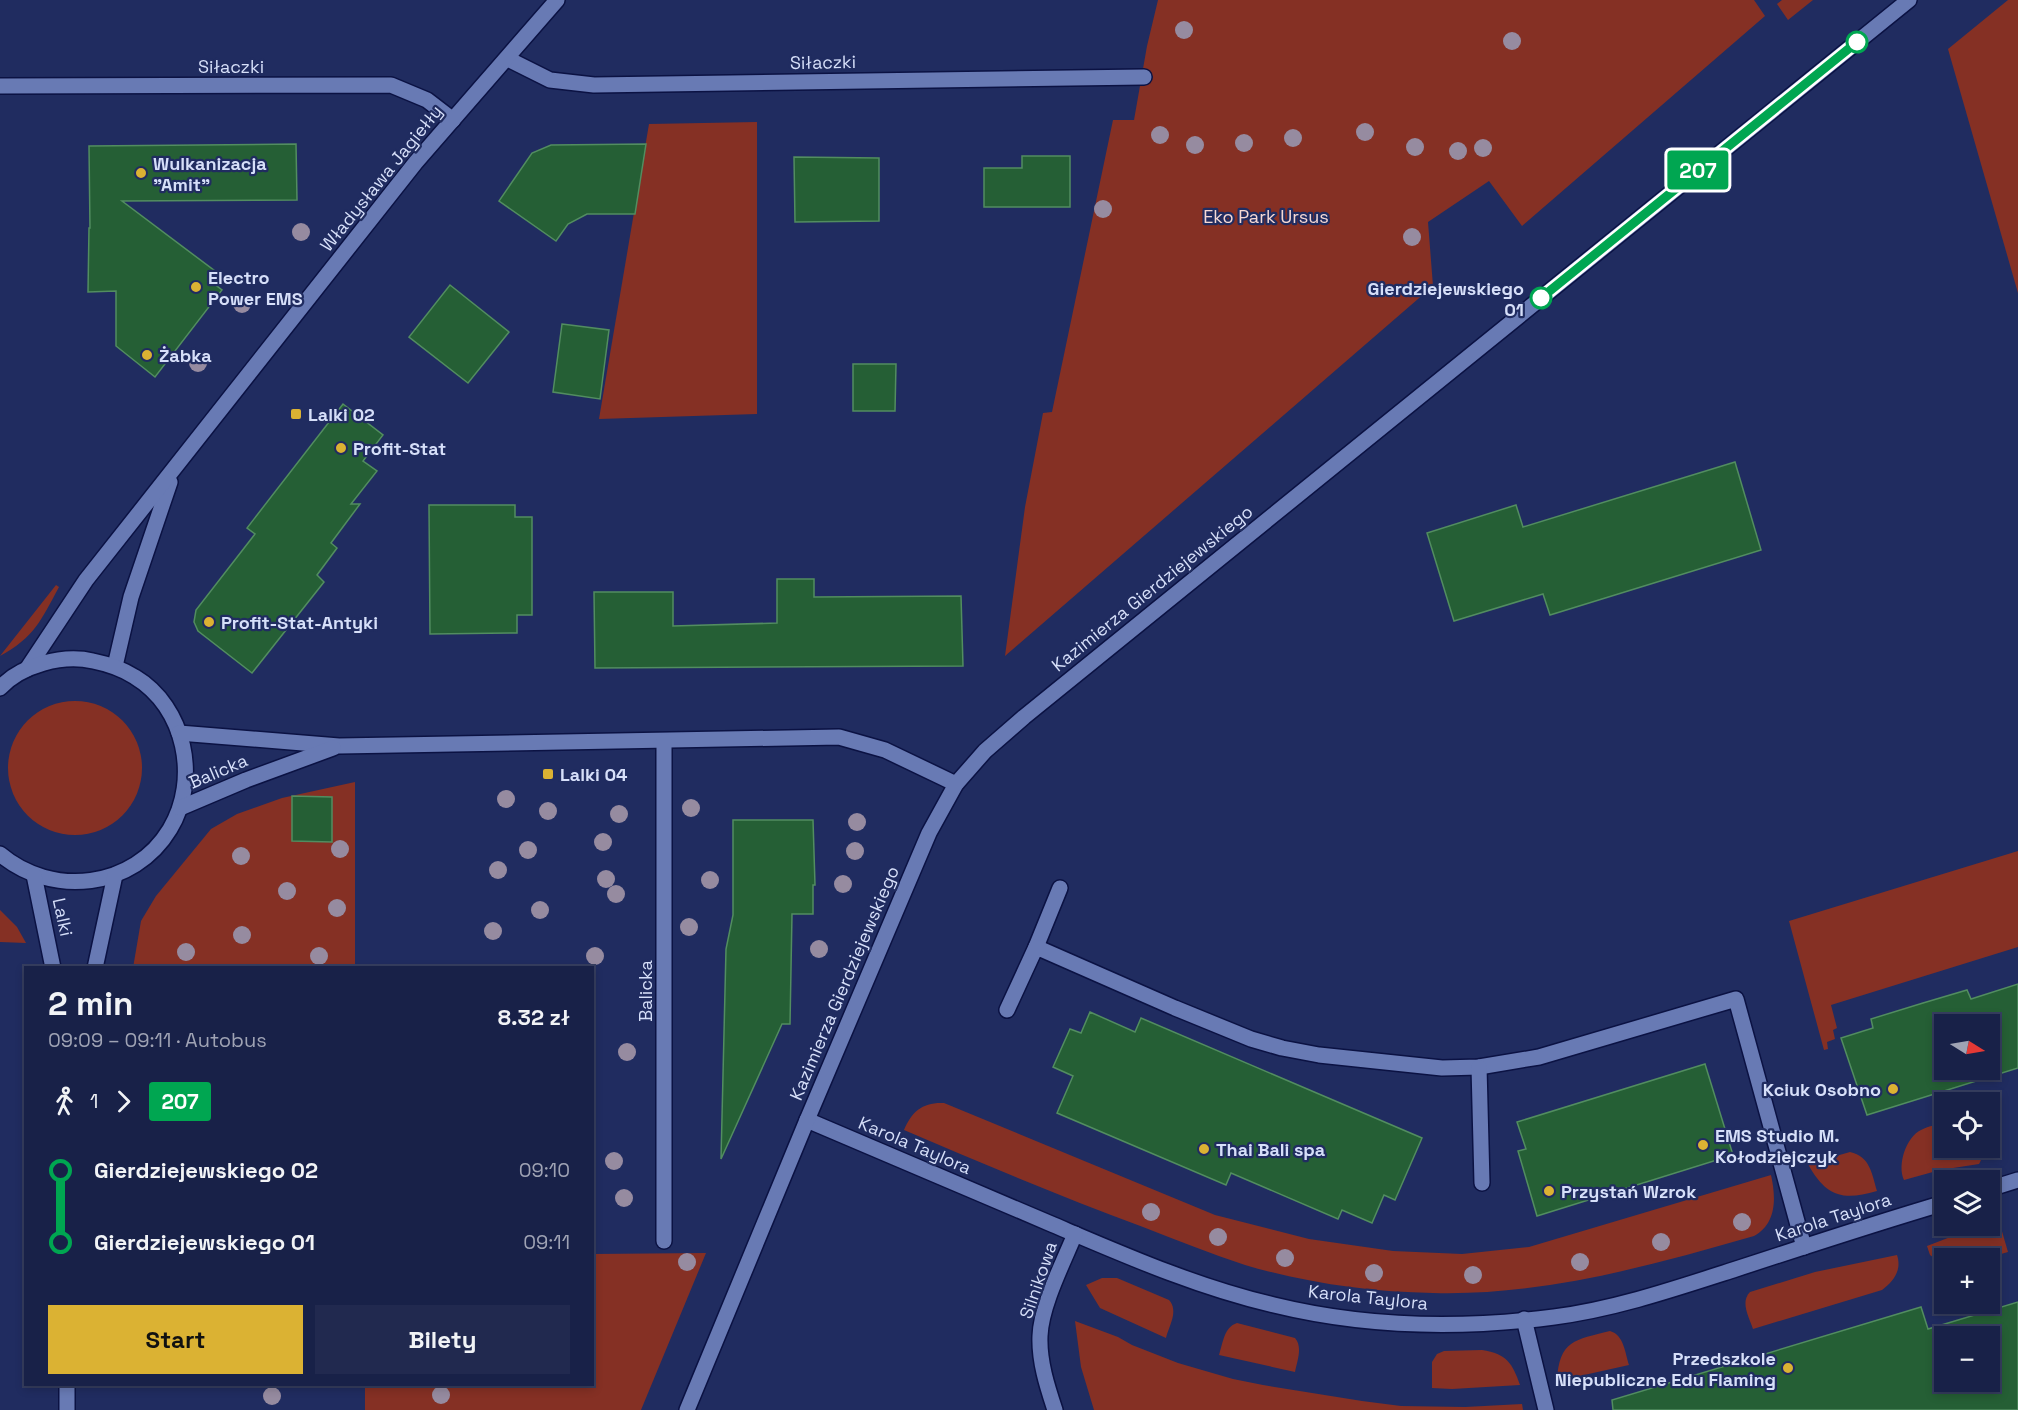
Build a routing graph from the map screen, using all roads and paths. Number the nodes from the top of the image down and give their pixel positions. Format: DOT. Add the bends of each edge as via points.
graph roads {
  1 [pos="557,0"];
  2 [pos="1909,0"];
  3 [pos="508,59"];
  4 [pos="1144,77"];
  5 [pos="0,86"];
  6 [pos="453,120"];
  7 [pos="174,470"];
  8 [pos="115,666"];
  9 [pos="27,669"];
  10 [pos="0,688"];
  11 [pos="179,733"];
  12 [pos="664,741"];
  13 [pos="339,746"];
  14 [pos="956,784"];
  15 [pos="180,808"];
  16 [pos="1,855"];
  17 [pos="34,875"];
  18 [pos="115,875"];
  19 [pos="1060,888"];
  20 [pos="1036,947"];
  21 [pos="53,966"];
  22 [pos="96,966"];
  23 [pos="1007,1010"];
  24 [pos="1479,1067"];
  25 [pos="807,1120"];
  26 [pos="2018,1180"];
  27 [pos="1482,1183"];
  28 [pos="2000,1186"];
  29 [pos="1934,1206"];
  30 [pos="1075,1234"];
  31 [pos="664,1241"];
  32 [pos="1804,1247"];
  33 [pos="1524,1319"];
  34 [pos="67,1386"];
  35 [pos="67,1410"];
  36 [pos="687,1410"];
  37 [pos="1055,1410"];
  38 [pos="1545,1410"];
  1 -- 3 [label="street, Władysława Jagiełły"];
  2 -- 14 [label="street, Kazimierza Gierdziejewskiego" via="1024,717 985,751"];
  3 -- 4 [label="street, Siłaczki" via="550,80 594,84"];
  3 -- 6 [label="street, Władysława Jagiełły"];
  5 -- 6 [label="street, Siłaczki" via="391,85 427,100"];
  6 -- 7 [label="street, Władysława Jagiełły"];
  7 -- 8 [label="street, Władysława Jagiełły" via="131,597"];
  7 -- 9 [label="street, Władysława Jagiełły" via="86,580"];
  8 -- 9 [label="street" via="86,659 56,660"];
  8 -- 11 [label="street" via="154,692"];
  9 -- 10 [label="street"];
  11 -- 13 [label="street, Balicka"];
  11 -- 15 [label="street" via="185,758"];
  12 -- 13 [label="street, Balicka"];
  12 -- 14 [label="street, Balicka" via="838,737 885,750"];
  12 -- 31 [label="street, Balicka"];
  13 -- 15 [label="street, Balicka"];
  14 -- 25 [label="street, Kazimierza Gierdziejewskiego" via="929,833"];
  15 -- 18 [label="street" via="170,830 154,848"];
  16 -- 17 [label="street"];
  17 -- 18 [label="street" via="60,882 88,882"];
  17 -- 21 [label="street, Lalki"];
  18 -- 22 [label="street, Lalki"];
  19 -- 20 [label="street"];
  20 -- 23 [label="street"];
  20 -- 24 [label="street" via="1175,1008 1281,1048 1442,1068"];
  24 -- 27 [label="street"];
  24 -- 32 [label="street" via="1539,1057 1736,999"];
  25 -- 30 [label="street, Karola Taylora"];
  25 -- 36 [label="street, Kazimierza Gierdziejewskiego"];
  26 -- 28 [label="street"];
  29 -- 32 [label="street, Karola Taylora"];
  30 -- 33 [label="street, Karola Taylora" via="1208,1287 1334,1317 1442,1323"];
  30 -- 37 [label="street, Silnikowa" via="1049,1299 1040,1335 1042,1362"];
  32 -- 33 [label="street, Karola Taylora" via="1664,1292 1554,1317"];
  33 -- 38 [label="street"];
  34 -- 35 [label="street"];
}
